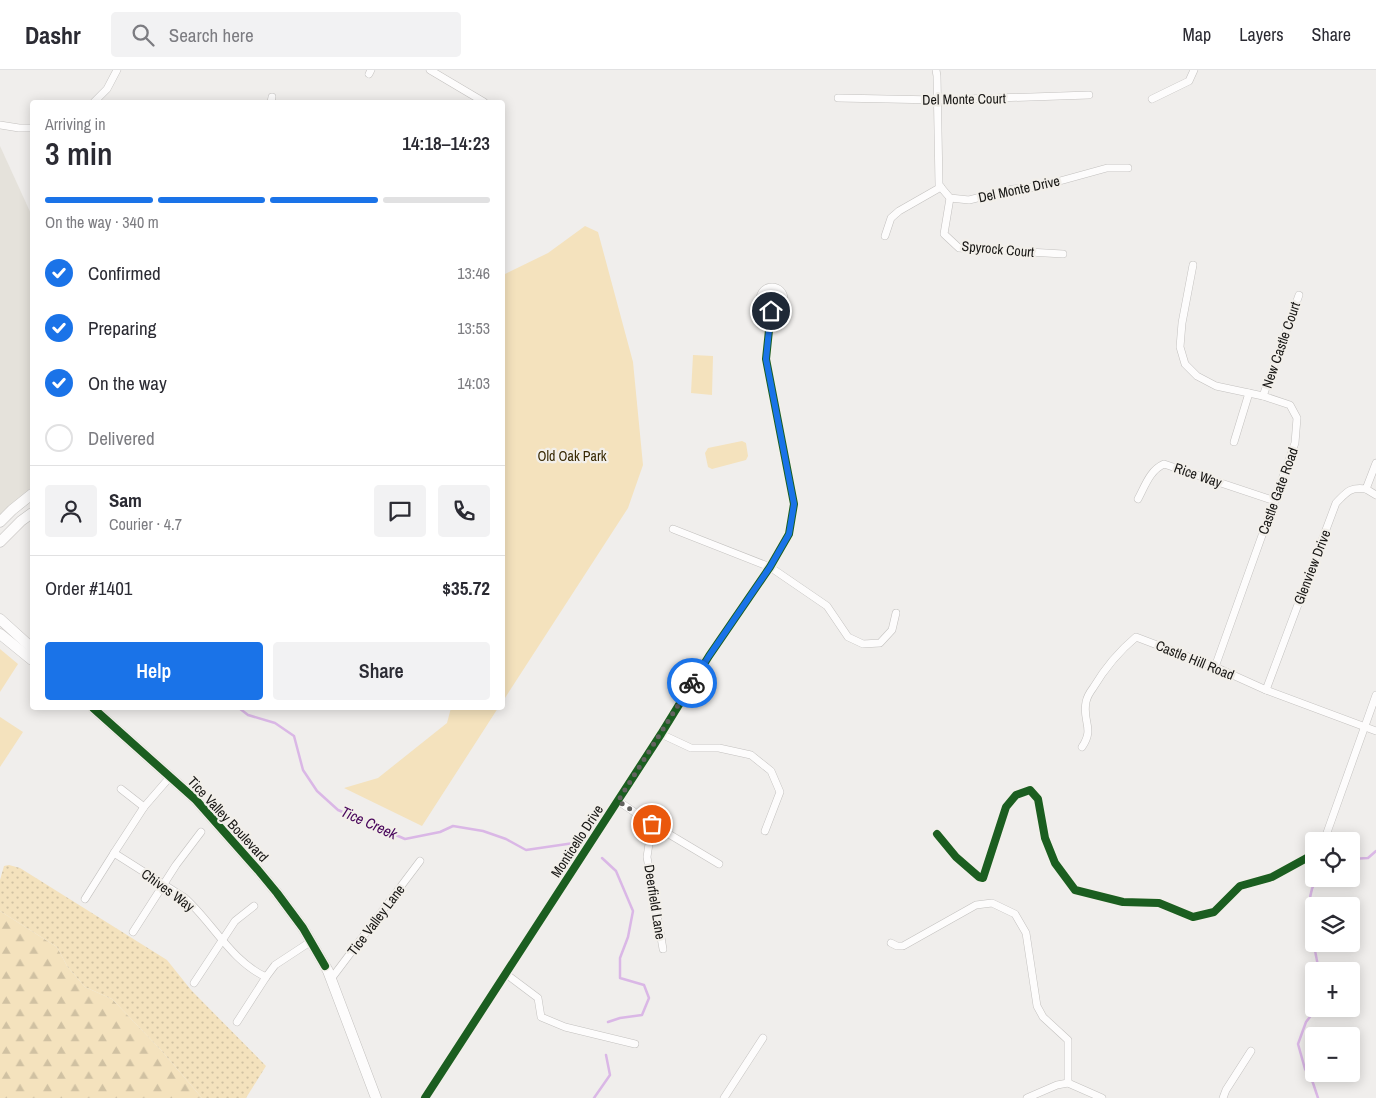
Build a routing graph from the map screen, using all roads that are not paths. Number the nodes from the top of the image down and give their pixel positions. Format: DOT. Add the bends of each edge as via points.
graph roads {
  1 [pos="117,70"];
  2 [pos="430,70"];
  3 [pos="936,70"];
  4 [pos="1194,70"];
  5 [pos="1090,95"];
  6 [pos="838,98"];
  7 [pos="1152,99"];
  8 [pos="99,100"];
  9 [pos="481,100"];
  10 [pos="937,100"];
  11 [pos="0,126"];
  12 [pos="30,128"];
  13 [pos="1128,168"];
  14 [pos="941,187"];
  15 [pos="950,198"];
  16 [pos="885,236"];
  17 [pos="1063,254"];
  18 [pos="1193,265"];
  19 [pos="1299,295"];
  20 [pos="771,311"];
  21 [pos="1248,393"];
  22 [pos="1264,396"];
  23 [pos="1234,442"];
  24 [pos="1376,463"];
  25 [pos="1366,489"];
  26 [pos="1376,495"];
  27 [pos="30,496"];
  28 [pos="1138,499"];
  29 [pos="1275,501"];
  30 [pos="30,514"];
  31 [pos="0,522"];
  32 [pos="673,528"];
  33 [pos="0,542"];
  34 [pos="770,567"];
  35 [pos="896,614"];
  36 [pos="0,619"];
  37 [pos="0,634"];
  38 [pos="30,646"];
  39 [pos="30,658"];
  40 [pos="1215,667"];
  41 [pos="1266,690"];
  42 [pos="1376,695"];
  43 [pos="95,710"];
  44 [pos="1364,726"];
  45 [pos="1376,731"];
  46 [pos="662,734"];
  47 [pos="1082,747"];
  48 [pos="170,776"];
  49 [pos="121,789"];
  50 [pos="618,801"];
  51 [pos="144,807"];
  52 [pos="652,824"];
  53 [pos="766,831"];
  54 [pos="201,832"];
  55 [pos="1327,832"];
  56 [pos="937,834"];
  57 [pos="114,853"];
  58 [pos="1305,859"];
  59 [pos="420,861"];
  60 [pos="719,864"];
  61 [pos="164,884"];
  62 [pos="85,899"];
  63 [pos="254,906"];
  64 [pos="133,932"];
  65 [pos="222,938"];
  66 [pos="310,942"];
  67 [pos="891,943"];
  68 [pos="663,950"];
  69 [pos="506,974"];
  70 [pos="266,978"];
  71 [pos="331,978"];
  72 [pos="194,983"];
  73 [pos="237,1022"];
  74 [pos="763,1038"];
  75 [pos="636,1044"];
  76 [pos="1251,1050"];
  77 [pos="1068,1083"];
  78 [pos="375,1098"];
  79 [pos="425,1098"];
  80 [pos="724,1098"];
  81 [pos="1027,1098"];
  82 [pos="1102,1098"];
  83 [pos="1223,1098"];
  1 -- 8 [label="street"];
  2 -- 9 [label="street"];
  3 -- 10 [label="street"];
  4 -- 7 [label="street" via="1189,81"];
  5 -- 10 [label="street, Del Monte Court"];
  6 -- 10 [label="street, Del Monte Court"];
  10 -- 14 [label="street" via="937,157"];
  11 -- 12 [label="street"];
  13 -- 15 [label="street, Del Monte Drive" via="1107,168 969,200"];
  14 -- 15 [label="street"];
  14 -- 16 [label="street" via="899,211 891,218"];
  15 -- 17 [label="street, Spyrock Court" via="944,234 959,248"];
  18 -- 21 [label="street, Castle Gate Road" via="1182,323 1180,348 1185,364 1197,376 1216,386"];
  19 -- 22 [label="street, New Castle Court"];
  20 -- 34 [label="street, Monticello Drive" via="766,359 794,504 789,534"];
  21 -- 22 [label="street, Castle Gate Road"];
  21 -- 23 [label="street"];
  22 -- 29 [label="street, Castle Gate Road" via="1290,405 1297,418 1296,443"];
  24 -- 25 [label="street"];
  25 -- 26 [label="street"];
  25 -- 41 [label="street, Glenview Drive" via="1349,490 1336,503"];
  27 -- 31 [label="street"];
  28 -- 29 [label="street, Rice Way" via="1149,476 1164,464"];
  29 -- 40 [label="street, Castle Gate Road"];
  30 -- 33 [label="street"];
  32 -- 34 [label="street"];
  34 -- 35 [label="street" via="827,606 848,637 863,644 880,643 892,630"];
  34 -- 46 [label="street, Monticello Drive" via="709,656"];
  36 -- 38 [label="street"];
  37 -- 39 [label="street"];
  40 -- 41 [label="street, Castle Hill Road"];
  40 -- 47 [label="street, Castle Hill Road" via="1136,637 1112,660 1087,698 1089,734"];
  41 -- 44 [label="street, Castle Hill Road"];
  42 -- 44 [label="street"];
  43 -- 48 [label="street, Tice Valley Boulevard"];
  44 -- 45 [label="street, Castle Hill Road"];
  44 -- 55 [label="street"];
  46 -- 50 [label="street, Monticello Drive"];
  46 -- 53 [label="street" via="690,748 720,748 751,755 771,771 780,792"];
  48 -- 51 [label="street"];
  48 -- 66 [label="street, Tice Valley Boulevard" via="196,800 258,870 303,928"];
  49 -- 51 [label="street"];
  50 -- 52 [label="street"];
  50 -- 69 [label="street, Monticello Drive"];
  51 -- 57 [label="street"];
  52 -- 60 [label="street"];
  52 -- 68 [label="street, Deerfield Lane" via="648,857"];
  54 -- 61 [label="street"];
  56 -- 58 [label="street" via="956,857 983,878 1006,807 1016,795 1030,790 1038,799 1045,838 1055,863 1075,890 1123,902 1159,903 1193,917 1214,912 1240,886 1272,877"];
  57 -- 61 [label="street, Chives Way"];
  57 -- 62 [label="street"];
  59 -- 71 [label="street, Tice Valley Lane"];
  61 -- 64 [label="street"];
  61 -- 65 [label="street, Chives Way" via="194,906"];
  63 -- 65 [label="street" via="235,921"];
  65 -- 70 [label="street, Chives Way" via="241,960"];
  65 -- 72 [label="street"];
  66 -- 70 [label="street" via="275,965"];
  66 -- 71 [label="street, Tice Valley Boulevard"];
  67 -- 77 [label="street" via="904,946 976,905 992,903 1015,914 1026,933 1037,1006 1042,1017 1068,1040"];
  69 -- 75 [label="street" via="538,998 541,1017 565,1027"];
  69 -- 79 [label="street, Monticello Drive"];
  70 -- 73 [label="street"];
  71 -- 78 [label="street, Tice Valley Boulevard"];
  74 -- 80 [label="street"];
  76 -- 83 [label="street"];
  77 -- 81 [label="street"];
  77 -- 82 [label="street"];
}
